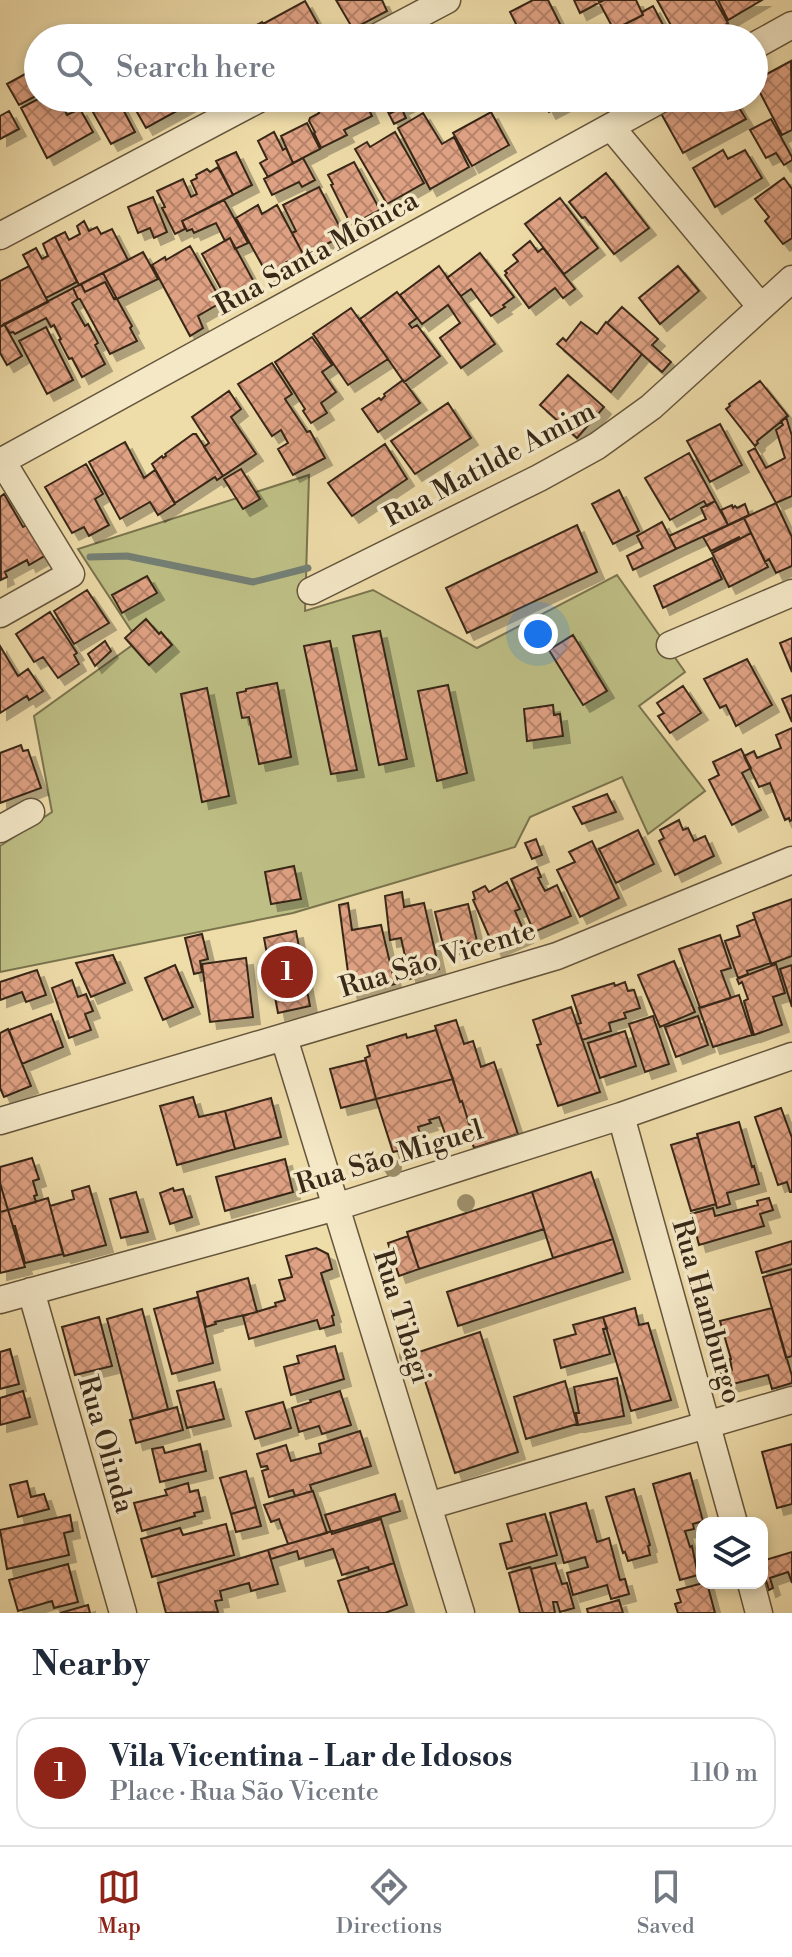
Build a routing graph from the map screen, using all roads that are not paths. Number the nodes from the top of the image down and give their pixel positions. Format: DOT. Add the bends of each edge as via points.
graph roads {
  1 [pos="447,0"];
  2 [pos="402,24"];
  3 [pos="792,25"];
  4 [pos="768,38"];
  5 [pos="235,112"];
  6 [pos="638,112"];
  7 [pos="611,127"];
  8 [pos="0,236"];
  9 [pos="792,279"];
  10 [pos="761,307"];
  11 [pos="1,462"];
  12 [pos="311,591"];
  13 [pos="792,593"];
  14 [pos="0,614"];
  15 [pos="670,645"];
  16 [pos="31,812"];
  17 [pos="0,829"];
  18 [pos="792,860"];
  19 [pos="284,1038"];
  20 [pos="792,1056"];
  21 [pos="621,1116"];
  22 [pos="0,1121"];
  23 [pos="336,1207"];
  24 [pos="31,1291"];
  25 [pos="0,1300"];
  26 [pos="792,1400"];
  27 [pos="707,1425"];
  28 [pos="428,1506"];
  29 [pos="732,1517"];
  30 [pos="753,1589"];
  31 [pos="123,1613"];
  32 [pos="461,1613"];
  33 [pos="759,1613"];
  1 -- 2 [label="street"];
  3 -- 4 [label="street"];
  5 -- 8 [label="street"];
  6 -- 7 [label="street, Rua Santa Mônica"];
  7 -- 10 [label="street"];
  7 -- 11 [label="street, Rua Santa Mônica"];
  9 -- 10 [label="street, Rua Matilde Amim"];
  10 -- 12 [label="street, Rua Matilde Amim" via="651,407 597,446"];
  11 -- 14 [label="street" via="71,574"];
  13 -- 15 [label="street"];
  16 -- 17 [label="street"];
  18 -- 19 [label="street, Rua São Vicente" via="557,956"];
  19 -- 22 [label="street, Rua São Vicente"];
  19 -- 23 [label="street, Rua Tibagi"];
  20 -- 21 [label="street, Rua São Miguel"];
  21 -- 23 [label="street, Rua São Miguel"];
  21 -- 27 [label="street, Rua Hamburgo"];
  23 -- 24 [label="street, Rua São Miguel"];
  23 -- 28 [label="street, Rua Tibagi"];
  24 -- 25 [label="street, Rua São Miguel"];
  24 -- 31 [label="street, Rua Olinda"];
  26 -- 27 [label="street"];
  27 -- 28 [label="street"];
  27 -- 29 [label="street, Rua Hamburgo"];
  28 -- 32 [label="street, Rua Tibagi"];
  30 -- 33 [label="street"];
}
